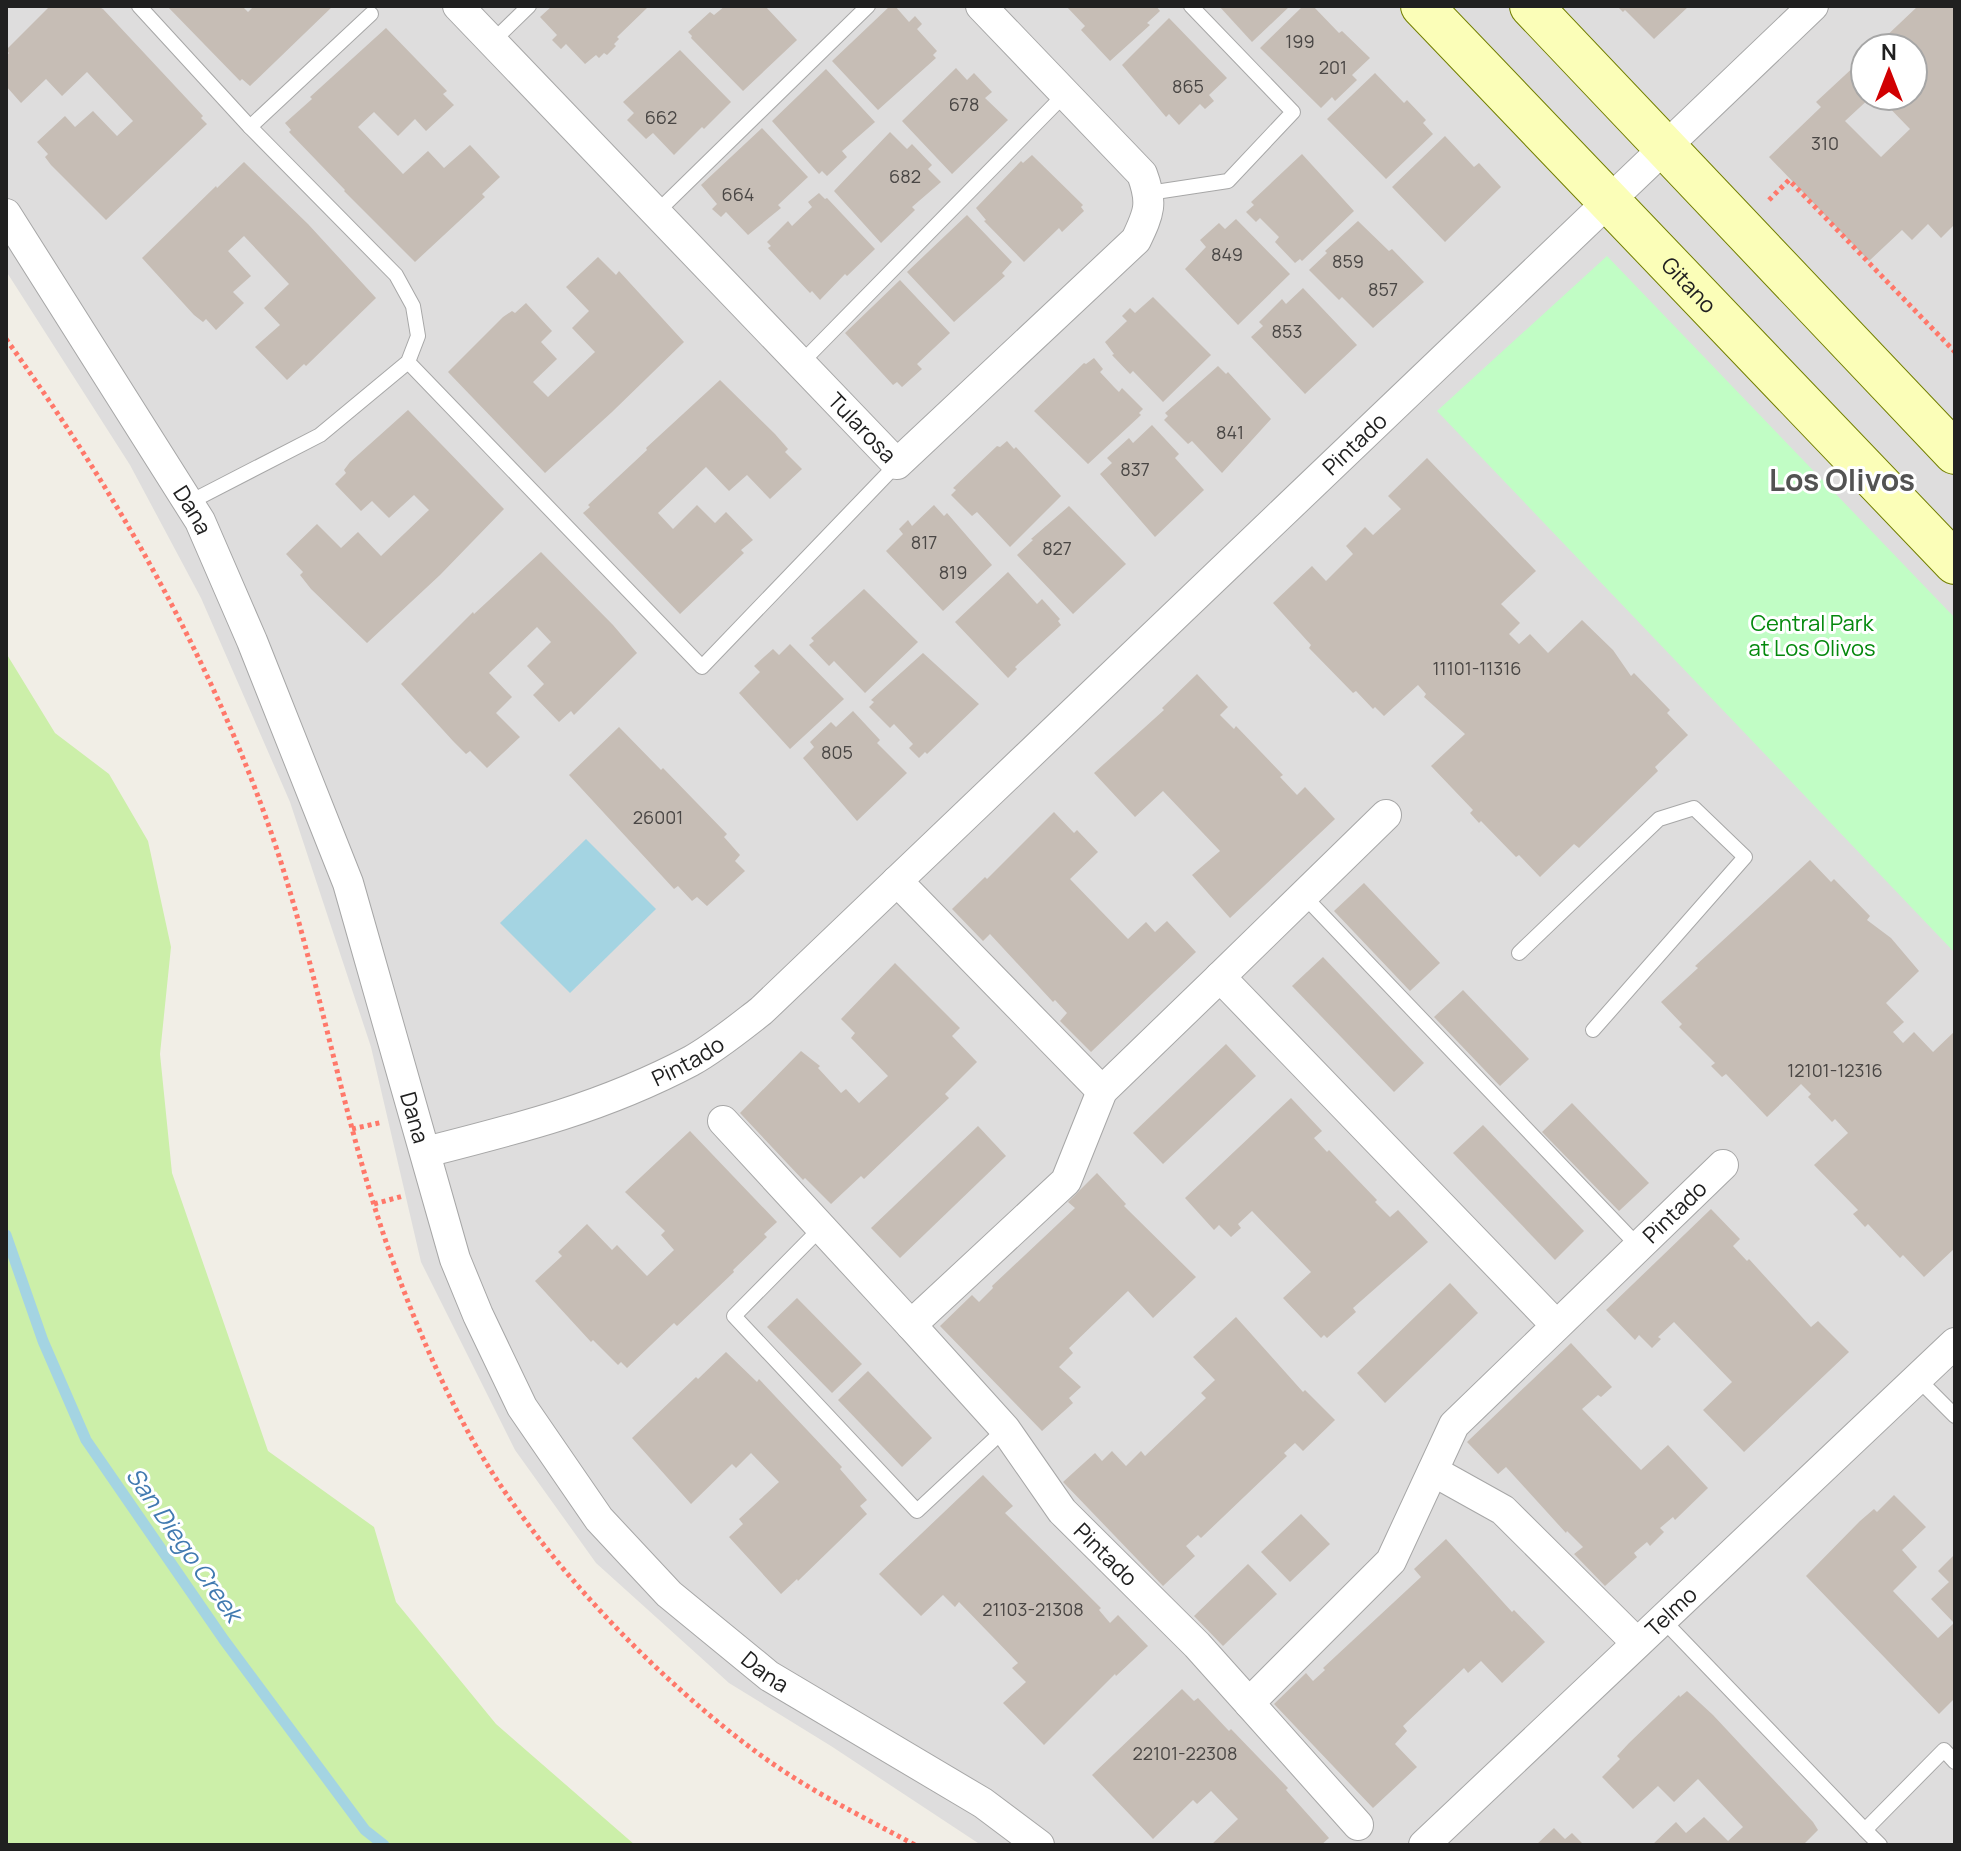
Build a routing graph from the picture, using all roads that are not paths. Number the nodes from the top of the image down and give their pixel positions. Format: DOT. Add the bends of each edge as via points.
graph roads {
  1 [pos="139,6"];
  2 [pos="458,6"];
  3 [pos="529,6"];
  4 [pos="868,6"];
  5 [pos="981,6"];
  6 [pos="1191,6"];
  7 [pos="1422,6"];
  8 [pos="1531,6"];
  9 [pos="1813,6"];
  10 [pos="371,14"];
  11 [pos="493,41"];
  12 [pos="1065,94"];
  13 [pos="250,127"];
  14 [pos="1665,147"];
  15 [pos="1149,193"];
  16 [pos="1609,201"];
  17 [pos="657,212"];
  18 [pos="6,214"];
  19 [pos="408,362"];
  20 [pos="801,363"];
  21 [pos="1955,453"];
  22 [pos="897,464"];
  23 [pos="188,503"];
  24 [pos="1955,563"];
  25 [pos="1386,815"];
  26 [pos="897,881"];
  27 [pos="1304,896"];
  28 [pos="1519,953"];
  29 [pos="1220,977"];
  30 [pos="1593,1030"];
  31 [pos="1102,1091"];
  32 [pos="723,1121"];
  33 [pos="426,1152"];
  34 [pos="1723,1165"];
  35 [pos="820,1229"];
  36 [pos="1638,1246"];
  37 [pos="911,1325"];
  38 [pos="1556,1325"];
  39 [pos="1955,1343"];
  40 [pos="1917,1378"];
  41 [pos="1955,1416"];
  42 [pos="1005,1429"];
  43 [pos="1433,1471"];
  44 [pos="1662,1619"];
  45 [pos="1637,1643"];
  46 [pos="1249,1703"];
  47 [pos="1955,1762"];
  48 [pos="1358,1825"];
  49 [pos="1865,1830"];
  50 [pos="1039,1845"];
  51 [pos="1424,1845"];
  52 [pos="1880,1845"];
  1 -- 13 [label="lane"];
  2 -- 11 [label="street, Tularosa"];
  3 -- 11 [label="lane"];
  4 -- 17 [label="lane"];
  5 -- 12 [label="street"];
  6 -- 15 [label="lane" via="1293,112 1228,181"];
  7 -- 16 [label="street, Gitano"];
  8 -- 14 [label="street"];
  9 -- 14 [label="street, Pintado"];
  10 -- 13 [label="lane"];
  11 -- 17 [label="street, Tularosa"];
  12 -- 15 [label="street" via="1142,174"];
  12 -- 20 [label="lane"];
  13 -- 19 [label="lane" via="396,275 413,306 418,336"];
  14 -- 16 [label="street, Pintado"];
  14 -- 21 [label="street"];
  15 -- 22 [label="street, Tularosa" via="1148,215 1136,240"];
  16 -- 24 [label="street, Gitano"];
  16 -- 26 [label="street, Pintado"];
  17 -- 20 [label="street, Tularosa"];
  18 -- 23 [label="street, Dana"];
  19 -- 22 [label="lane" via="702,667"];
  19 -- 23 [label="lane" via="320,435"];
  20 -- 22 [label="street, Tularosa"];
  23 -- 33 [label="street, Dana" via="252,641 348,883"];
  25 -- 27 [label="street"];
  26 -- 31 [label="street"];
  26 -- 33 [label="street, Pintado" via="761,1011 694,1059 628,1092 558,1118"];
  27 -- 29 [label="street"];
  27 -- 36 [label="lane"];
  28 -- 30 [label="lane" via="1659,819 1694,808 1745,857"];
  29 -- 31 [label="street"];
  29 -- 38 [label="street"];
  31 -- 37 [label="street" via="1066,1181"];
  32 -- 35 [label="street, Pintado"];
  33 -- 50 [label="street, Dana" via="455,1259 484,1328 522,1407 599,1519 669,1594 769,1676 983,1803"];
  34 -- 36 [label="street, Pintado"];
  35 -- 37 [label="street, Pintado"];
  35 -- 42 [label="lane" via="734,1316 917,1511"];
  36 -- 38 [label="street, Pintado"];
  37 -- 42 [label="street, Pintado"];
  38 -- 43 [label="street, Pintado" via="1454,1425"];
  39 -- 40 [label="street, Telmo"];
  40 -- 41 [label="lane"];
  40 -- 44 [label="street, Telmo"];
  42 -- 46 [label="street, Pintado" via="1062,1511"];
  43 -- 45 [label="street" via="1503,1510"];
  43 -- 46 [label="street, Pintado" via="1391,1561"];
  44 -- 45 [label="street, Telmo"];
  44 -- 49 [label="lane"];
  45 -- 51 [label="street, Telmo"];
  46 -- 48 [label="street, Pintado"];
  47 -- 49 [label="lane" via="1944,1750"];
  49 -- 52 [label="lane"];
}
